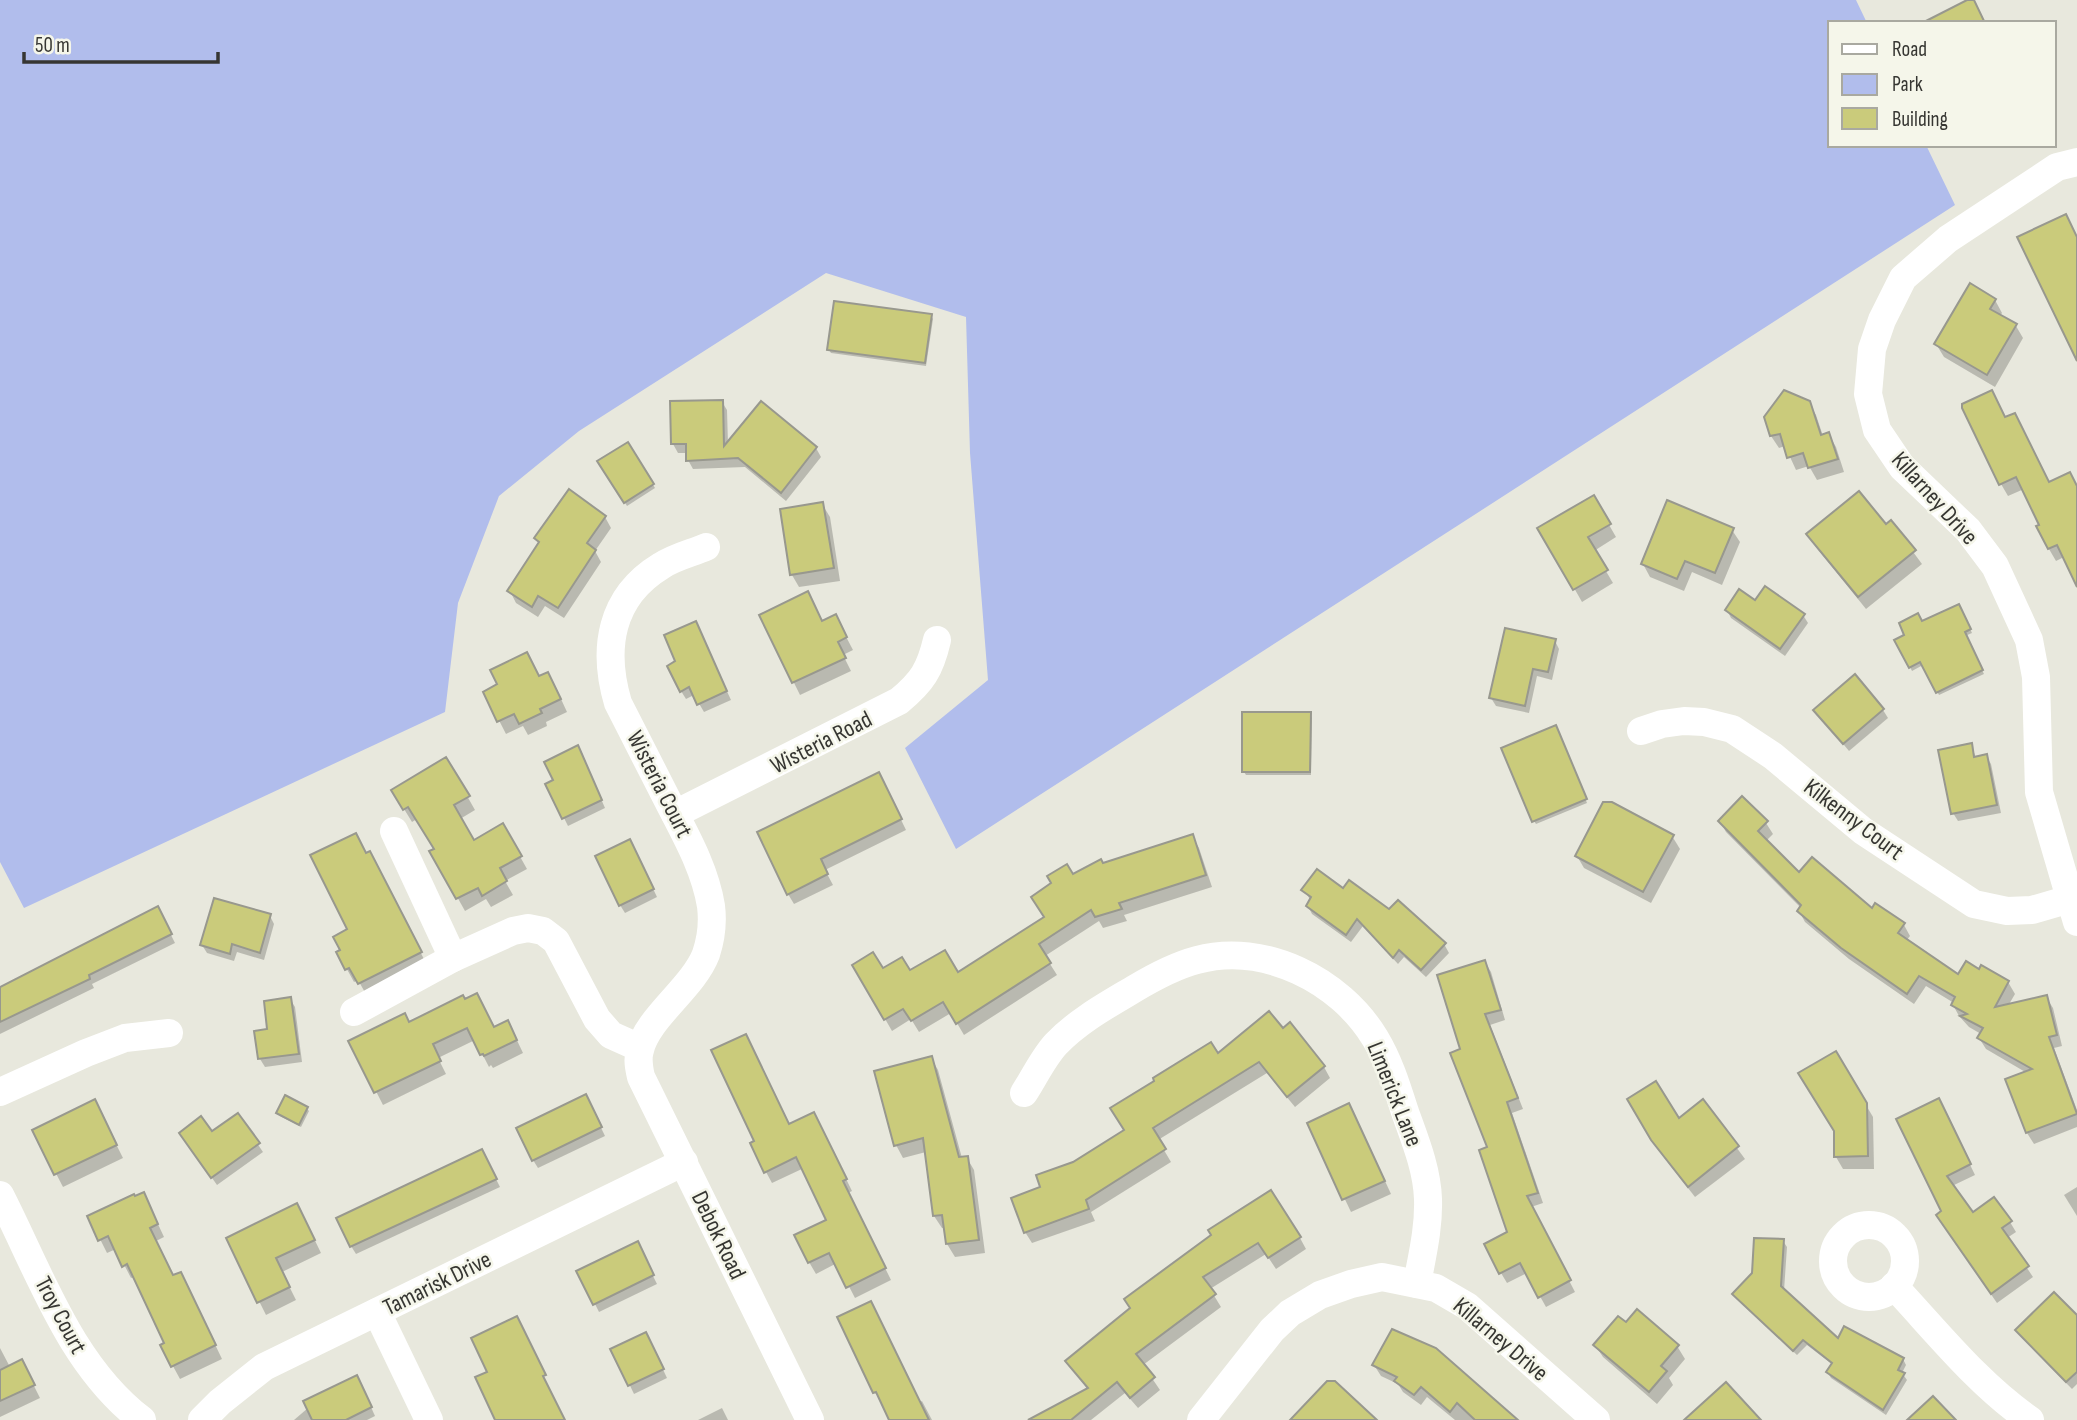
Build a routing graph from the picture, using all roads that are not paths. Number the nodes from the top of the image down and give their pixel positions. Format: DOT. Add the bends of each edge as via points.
graph roads {
  1 [pos="2077,162"];
  2 [pos="706,547"];
  3 [pos="936,640"];
  4 [pos="1641,731"];
  5 [pos="676,814"];
  6 [pos="394,831"];
  7 [pos="2073,910"];
  8 [pos="453,958"];
  9 [pos="354,1012"];
  10 [pos="169,1033"];
  11 [pos="640,1048"];
  12 [pos="0,1092"];
  13 [pos="1024,1093"];
  14 [pos="684,1163"];
  15 [pos="0,1195"];
  16 [pos="1417,1284"];
  17 [pos="1894,1286"];
  18 [pos="377,1312"];
  19 [pos="142,1420"];
  20 [pos="202,1420"];
  21 [pos="429,1420"];
  22 [pos="810,1420"];
  23 [pos="1201,1420"];
  24 [pos="1596,1420"];
  25 [pos="2030,1420"];
  1 -- 7 [label="street, Killarney Drive" via="2057,167 1948,239 1903,278 1872,349 1868,394 1877,429 1902,467 1968,530 1995,566 2027,636 2036,677 2039,792"];
  2 -- 5 [label="street, Wisteria Court" via="662,565 636,586 623,603 610,642 611,680 618,703"];
  3 -- 5 [label="street, Wisteria Road" via="932,661 919,684 899,701"];
  4 -- 7 [label="street, Kilkenny Court" via="1684,721 1732,729 1773,756 1863,831 1974,904 2007,911"];
  5 -- 11 [label="street, Wisteria Court" via="704,876 712,909 711,933 705,956"];
  6 -- 8 [label="street"];
  8 -- 9 [label="street"];
  8 -- 11 [label="street" via="513,931 543,931 556,942 597,1019 611,1035"];
  10 -- 12 [label="street" via="125,1038"];
  11 -- 14 [label="street, Debok Road" via="640,1077"];
  13 -- 16 [label="street, Limerick Lane" via="1055,1045 1094,1012 1156,975 1198,960 1233,956 1296,969 1346,1002 1374,1037 1392,1074 1420,1155 1428,1197"];
  14 -- 18 [label="street, Tamarisk Drive"];
  14 -- 22 [label="street, Debok Road"];
  15 -- 19 [label="street, Troy Court" via="81,1354 96,1377"];
  16 -- 23 [label="street, Killarney Drive" via="1382,1277 1350,1283 1290,1313"];
  16 -- 24 [label="street, Killarney Drive" via="1436,1288 1467,1306"];
  17 -- 25 [label="street" via="1998,1395"];
  18 -- 20 [label="street, Tamarisk Drive" via="264,1367"];
  18 -- 21 [label="street"];
}
